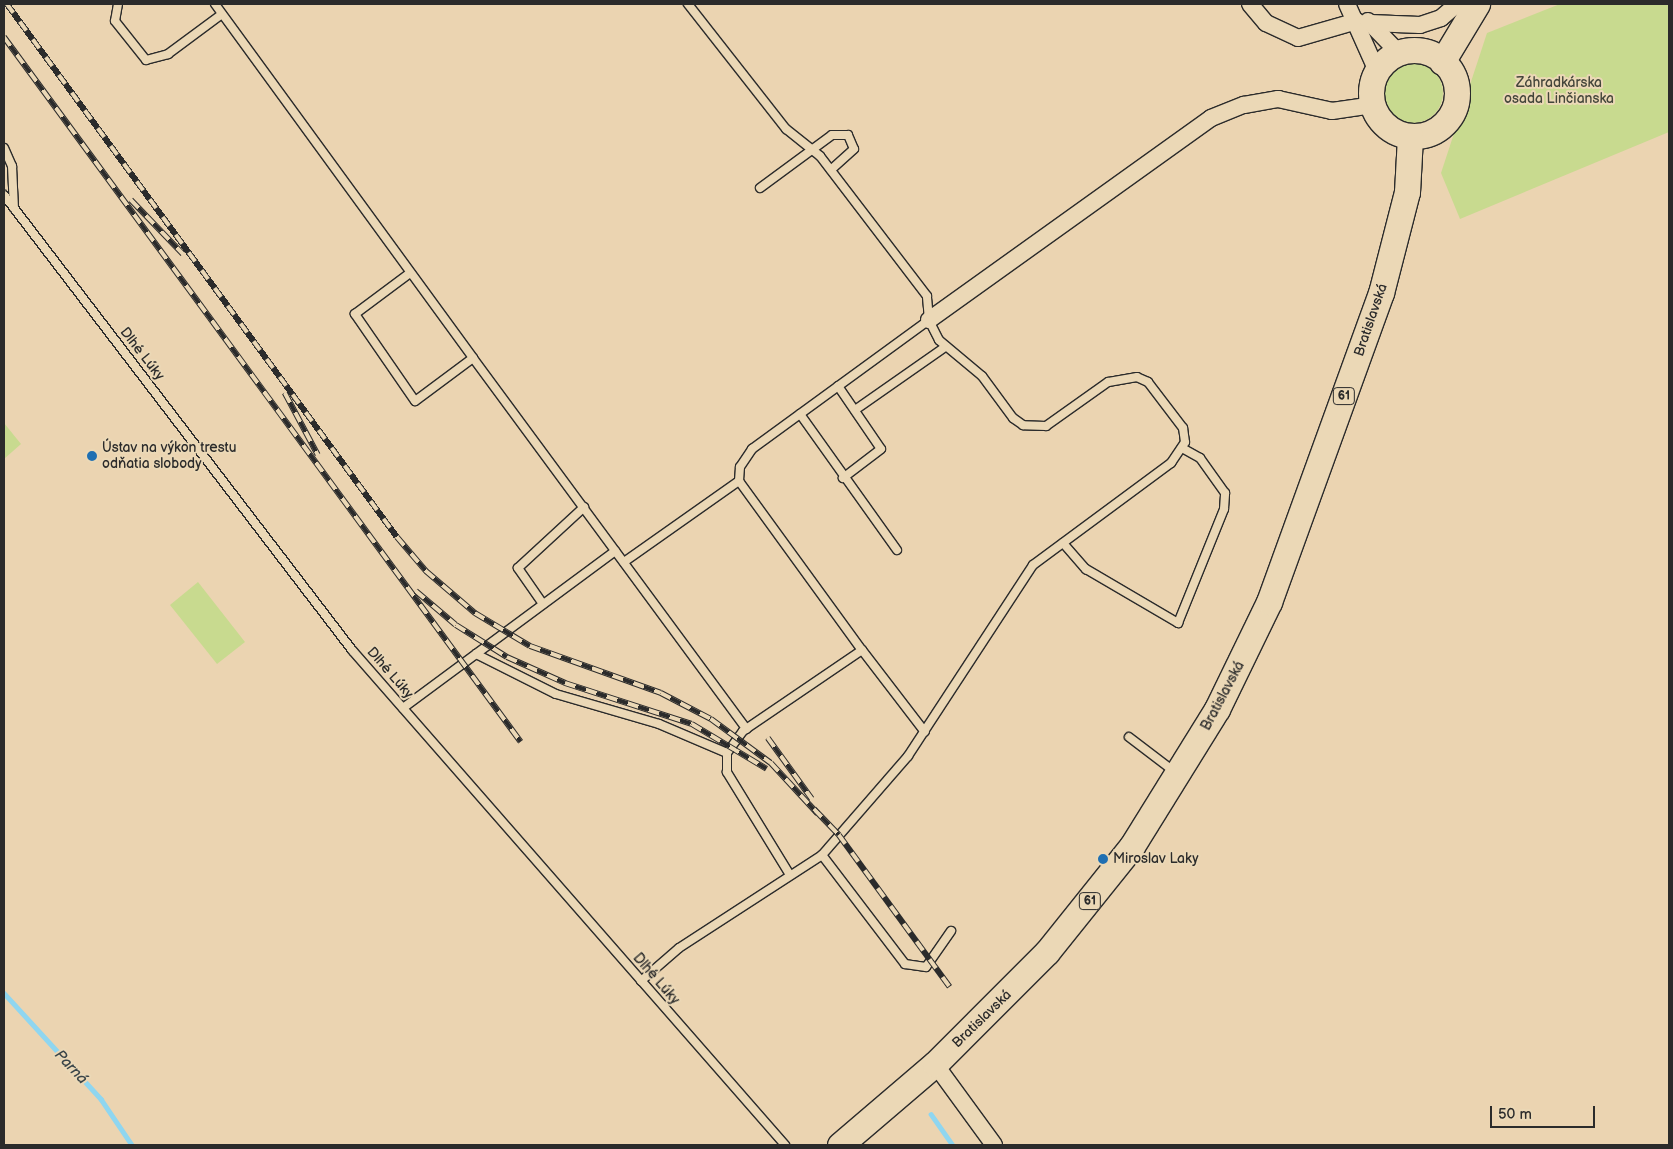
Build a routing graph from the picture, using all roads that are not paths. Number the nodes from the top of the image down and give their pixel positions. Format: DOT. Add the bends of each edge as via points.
graph roads {
  1 [pos="118,4"];
  2 [pos="215,4"];
  3 [pos="688,4"];
  4 [pos="1250,4"];
  5 [pos="1457,4"];
  6 [pos="1477,4"];
  7 [pos="1356,13"];
  8 [pos="222,14"];
  9 [pos="1399,53"];
  10 [pos="1442,62"];
  11 [pos="1377,71"];
  12 [pos="1373,105"];
  13 [pos="1410,136"];
  14 [pos="4,148"];
  15 [pos="812,150"];
  16 [pos="831,170"];
  17 [pos="760,188"];
  18 [pos="4,195"];
  19 [pos="14,208"];
  20 [pos="410,273"];
  21 [pos="929,320"];
  22 [pos="946,347"];
  23 [pos="474,358"];
  24 [pos="838,386"];
  25 [pos="855,410"];
  26 [pos="800,414"];
  27 [pos="1182,448"];
  28 [pos="843,478"];
  29 [pos="739,481"];
  30 [pos="584,507"];
  31 [pos="1063,543"];
  32 [pos="616,550"];
  33 [pos="897,550"];
  34 [pos="624,562"];
  35 [pos="543,604"];
  36 [pos="862,650"];
  37 [pos="476,654"];
  38 [pos="403,708"];
  39 [pos="747,729"];
  40 [pos="925,732"];
  41 [pos="1129,737"];
  42 [pos="727,753"];
  43 [pos="1178,775"];
  44 [pos="822,855"];
  45 [pos="790,875"];
  46 [pos="951,931"];
  47 [pos="641,981"];
  48 [pos="935,1064"];
  49 [pos="785,1145"];
  50 [pos="840,1145"];
  51 [pos="994,1145"];
  1 -- 8 [label="lane" via="115,21 146,60 168,54"];
  2 -- 8 [label="lane"];
  3 -- 15 [label="lane" via="786,129"];
  4 -- 7 [label="street" via="1266,23 1298,38"];
  5 -- 7 [label="street" via="1441,18 1420,25"];
  6 -- 10 [label="main road"];
  7 -- 9 [label="street"];
  7 -- 11 [label="street"];
  8 -- 20 [label="lane"];
  9 -- 10 [label="main road" via="1424,52"];
  9 -- 11 [label="main road"];
  10 -- 13 [label="main road" via="1455,83 1454,108 1434,131"];
  11 -- 12 [label="main road" via="1372,87"];
  12 -- 13 [label="main road" via="1388,127"];
  12 -- 21 [label="street" via="1332,111 1278,99 1244,105 1211,118"];
  13 -- 43 [label="main road, Bratislavská / 61" via="1407,192 1381,293 1292,541 1246,652"];
  14 -- 19 [label="lane" via="12,166"];
  15 -- 16 [label="lane"];
  15 -- 16 [label="lane" via="832,136 848,135 854,149"];
  15 -- 17 [label="lane"];
  16 -- 21 [label="lane" via="927,296"];
  18 -- 19 [label="lane, Dlhé Lúky"];
  19 -- 38 [label="lane, Dlhé Lúky" via="352,650"];
  20 -- 23 [label="lane"];
  20 -- 23 [label="lane" via="355,314 415,401"];
  21 -- 22 [label="lane"];
  21 -- 24 [label="lane"];
  22 -- 25 [label="lane"];
  22 -- 27 [label="lane" via="982,376 1013,418 1035,427 1046,426 1108,382 1137,377 1148,382 1183,428"];
  23 -- 30 [label="lane"];
  24 -- 25 [label="lane"];
  24 -- 26 [label="lane"];
  25 -- 28 [label="lane" via="881,449"];
  26 -- 28 [label="lane"];
  26 -- 29 [label="lane" via="745,456"];
  27 -- 31 [label="lane" via="1172,463"];
  27 -- 31 [label="lane" via="1200,458 1225,493 1224,509 1178,623 1086,569"];
  28 -- 33 [label="lane"];
  29 -- 34 [label="lane"];
  29 -- 36 [label="lane"];
  30 -- 32 [label="lane"];
  30 -- 35 [label="lane" via="518,568"];
  31 -- 40 [label="lane" via="1033,565"];
  32 -- 34 [label="lane"];
  32 -- 35 [label="lane"];
  34 -- 39 [label="lane"];
  35 -- 37 [label="lane"];
  36 -- 39 [label="lane"];
  36 -- 40 [label="lane"];
  37 -- 38 [label="lane"];
  37 -- 42 [label="lane" via="556,694 659,724"];
  38 -- 47 [label="lane, Dlhé Lúky"];
  39 -- 42 [label="lane"];
  40 -- 44 [label="lane"];
  41 -- 43 [label="lane"];
  42 -- 45 [label="lane" via="727,772"];
  43 -- 48 [label="main road, Bratislavská / 61" via="1072,923 1002,1001"];
  44 -- 45 [label="lane"];
  44 -- 46 [label="lane" via="906,964 926,967"];
  45 -- 47 [label="lane" via="679,948"];
  47 -- 49 [label="lane, Dlhé Lúky"];
  48 -- 50 [label="main road, Bratislavská / 61"];
  48 -- 51 [label="street"];
}
